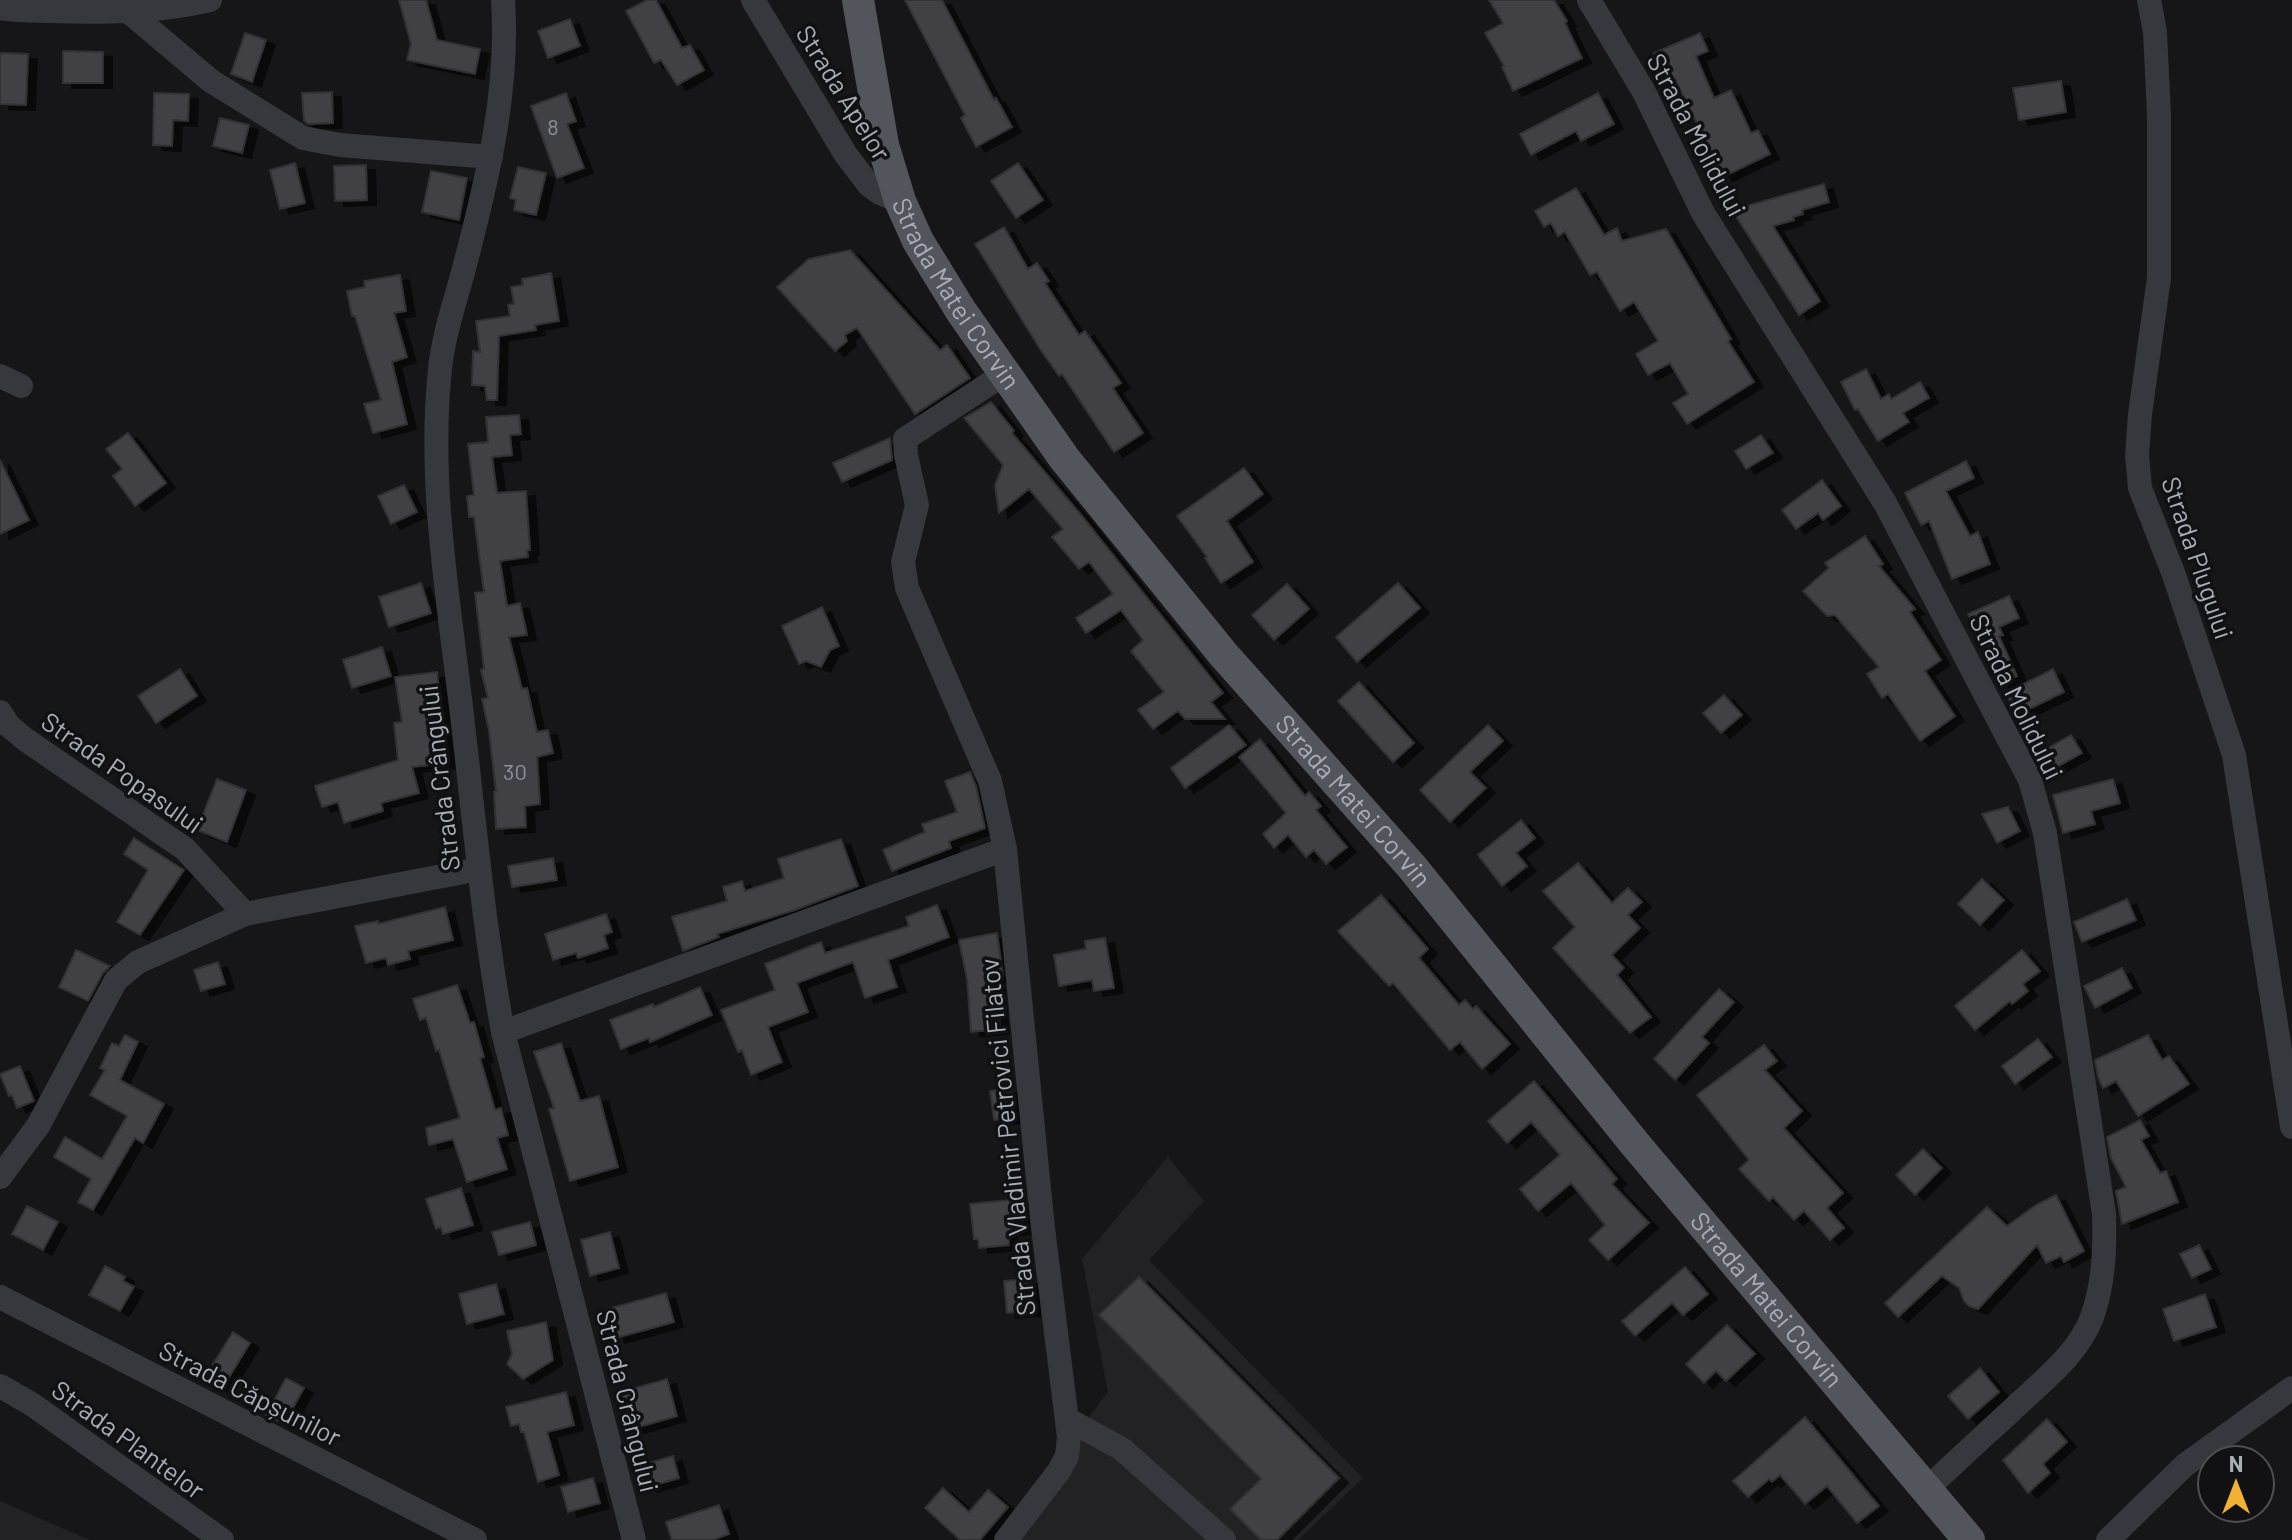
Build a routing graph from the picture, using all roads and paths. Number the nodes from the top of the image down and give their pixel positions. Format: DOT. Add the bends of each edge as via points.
graph roads {
  1 [pos="210,0"];
  2 [pos="503,0"];
  3 [pos="753,0"];
  4 [pos="858,0"];
  5 [pos="1589,0"];
  6 [pos="2149,0"];
  7 [pos="0,8"];
  8 [pos="128,11"];
  9 [pos="491,157"];
  10 [pos="900,201"];
  11 [pos="1004,374"];
  12 [pos="0,712"];
  13 [pos="1005,849"];
  14 [pos="479,869"];
  15 [pos="245,914"];
  16 [pos="503,1032"];
  17 [pos="2292,1127"];
  18 [pos="0,1177"];
  19 [pos="0,1297"];
  20 [pos="0,1386"];
  21 [pos="2292,1388"];
  22 [pos="1067,1419"];
  23 [pos="1927,1489"];
  24 [pos="222,1540"];
  25 [pos="475,1540"];
  26 [pos="634,1540"];
  27 [pos="1006,1540"];
  28 [pos="1224,1540"];
  29 [pos="1969,1540"];
  30 [pos="2108,1540"];
  1 -- 8 [label="street"];
  2 -- 9 [label="street, Strada Crângului" via="502,97"];
  3 -- 10 [label="street, Strada Apelor" via="846,155 869,185"];
  4 -- 10 [label="main road, Strada Matei Corvin" via="883,145"];
  5 -- 23 [label="street, Strada Molidului" via="1644,92 1703,213 1885,503 2030,780 2045,833 2104,1214 2100,1288 2091,1320 2046,1380"];
  6 -- 17 [label="street, Strada Plugului" via="2159,115 2159,278 2140,414 2140,488 2234,755"];
  7 -- 8 [label="street"];
  8 -- 9 [label="street" via="211,81 303,138"];
  9 -- 14 [label="street, Strada Crângului" via="448,325 437,422 443,569"];
  10 -- 11 [label="main road, Strada Matei Corvin" via="918,241"];
  11 -- 13 [label="street, Strada Vladimir Petrovici Filatov" via="905,439 917,505 903,562 907,588 990,781"];
  11 -- 23 [label="main road, Strada Matei Corvin" via="1064,458 1223,654 1412,867 1635,1144"];
  12 -- 15 [label="street, Strada Popasului" via="26,740 185,849"];
  13 -- 16 [label="street"];
  13 -- 22 [label="street, Strada Vladimir Petrovici Filatov"];
  14 -- 15 [label="street"];
  14 -- 16 [label="street, Strada Crângului"];
  15 -- 18 [label="street" via="138,962 116,980 38,1126"];
  16 -- 26 [label="street, Strada Crângului"];
  19 -- 25 [label="street, Strada Căpșunilor"];
  20 -- 24 [label="street, Strada Plantelor"];
  21 -- 30 [label="street" via="2185,1465"];
  22 -- 27 [label="street" via="1067,1456"];
  22 -- 28 [label="street" via="1122,1449"];
  23 -- 29 [label="main road, Strada Matei Corvin"];
}
